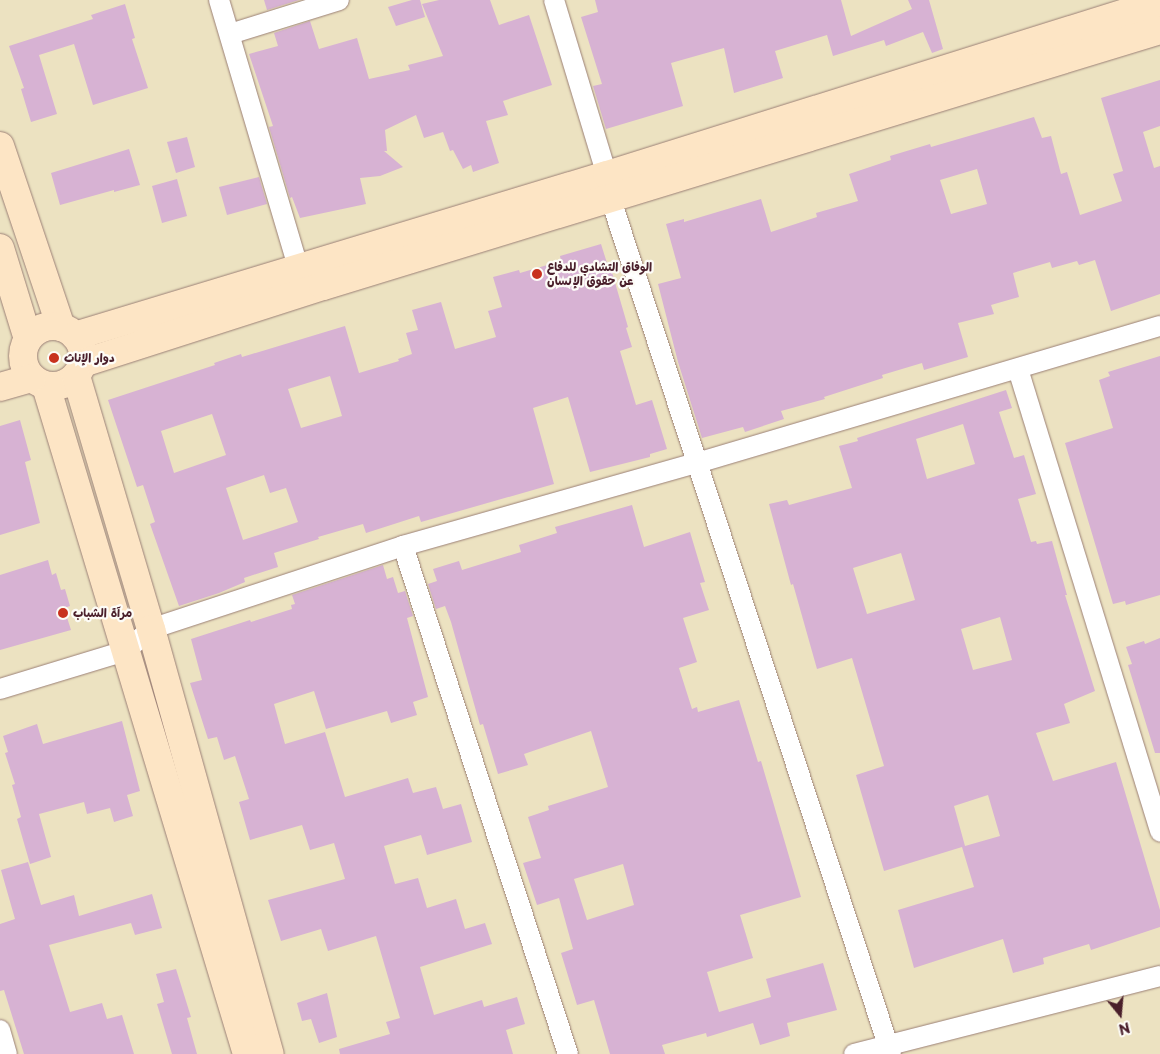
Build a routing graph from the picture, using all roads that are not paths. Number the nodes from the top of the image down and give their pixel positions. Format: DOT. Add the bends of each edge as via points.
graph roads {
  1 [pos="219,0"];
  2 [pos="339,0"];
  3 [pos="554,0"];
  4 [pos="1160,2"];
  5 [pos="1160,30"];
  6 [pos="230,34"];
  7 [pos="0,146"];
  8 [pos="609,187"];
  9 [pos="0,248"];
  10 [pos="298,267"];
  11 [pos="1160,326"];
  12 [pos="68,331"];
  13 [pos="17,349"];
  14 [pos="80,369"];
  15 [pos="1018,369"];
  16 [pos="39,382"];
  17 [pos="0,387"];
  18 [pos="696,463"];
  19 [pos="403,546"];
  20 [pos="151,629"];
  21 [pos="125,651"];
  22 [pos="0,689"];
  23 [pos="1160,832"];
  24 [pos="1158,983"];
  25 [pos="0,1030"];
  26 [pos="889,1049"];
  27 [pos="7,1054"];
  28 [pos="247,1054"];
  29 [pos="270,1054"];
  30 [pos="568,1054"];
  31 [pos="854,1054"];
  1 -- 6 [label="street"];
  2 -- 6 [label="street"];
  3 -- 8 [label="street"];
  4 -- 8 [label="street"];
  5 -- 8 [label="street" via="648,186"];
  6 -- 10 [label="street"];
  7 -- 12 [label="street"];
  8 -- 10 [label="street"];
  8 -- 14 [label="street"];
  8 -- 18 [label="street"];
  9 -- 13 [label="street"];
  10 -- 12 [label="street"];
  11 -- 15 [label="street"];
  12 -- 13 [label="street" via="43,328"];
  12 -- 14 [label="street" via="81,344"];
  13 -- 16 [label="street" via="24,366"];
  14 -- 16 [label="street" via="63,385"];
  14 -- 20 [label="street"];
  15 -- 18 [label="street"];
  15 -- 23 [label="street"];
  16 -- 17 [label="street"];
  16 -- 21 [label="street"];
  18 -- 19 [label="street"];
  18 -- 26 [label="street"];
  19 -- 20 [label="street"];
  19 -- 30 [label="street"];
  20 -- 21 [label="street"];
  20 -- 29 [label="street"];
  21 -- 22 [label="street"];
  21 -- 28 [label="street"];
  24 -- 26 [label="street"];
  25 -- 27 [label="street"];
  26 -- 31 [label="street"];
}
